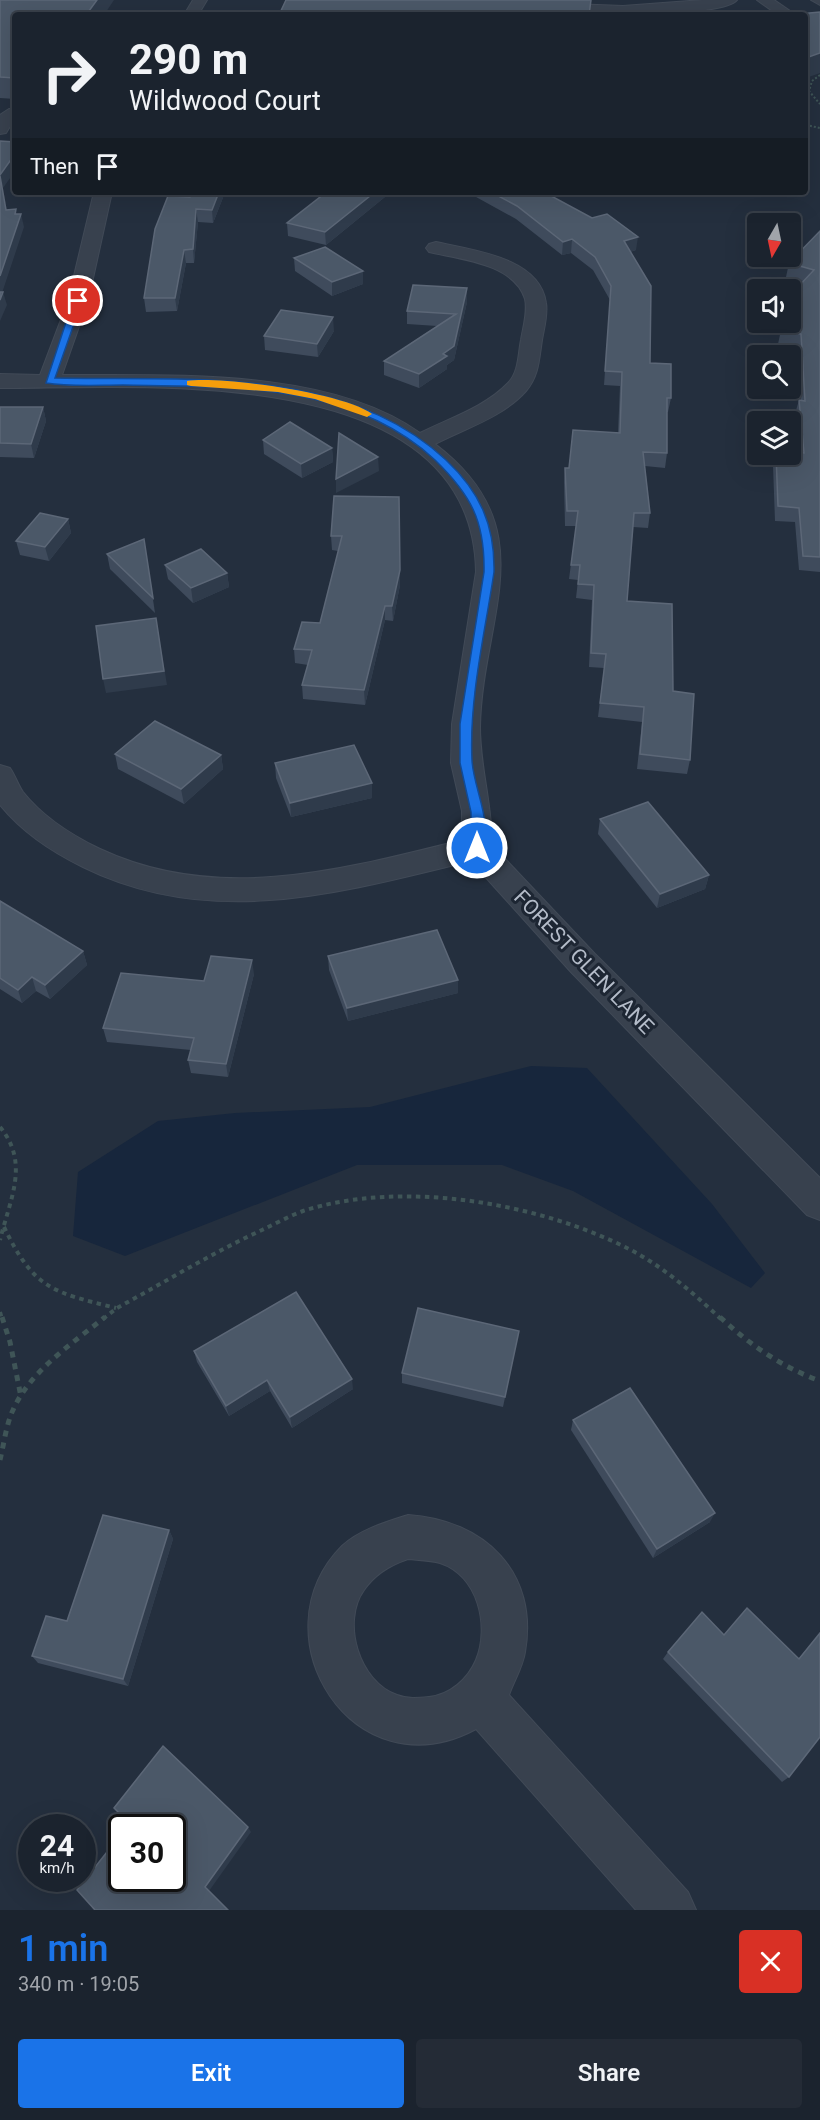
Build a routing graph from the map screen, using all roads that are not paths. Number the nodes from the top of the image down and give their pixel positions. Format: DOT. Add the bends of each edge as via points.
graph roads {
  1 [pos="730,0"];
  2 [pos="764,0"];
  3 [pos="529,6"];
  4 [pos="677,11"];
  5 [pos="609,12"];
  6 [pos="650,12"];
  7 [pos="784,12"];
  8 [pos="102,195"];
  9 [pos="436,248"];
  10 [pos="0,381"];
  11 [pos="49,381"];
  12 [pos="421,442"];
  13 [pos="0,775"];
  14 [pos="477,848"];
  15 [pos="820,1203"];
  16 [pos="480,1698"];
  17 [pos="670,1910"];
  1 -- 4 [label="street"];
  2 -- 7 [label="street"];
  3 -- 5 [label="street"];
  4 -- 6 [label="street"];
  8 -- 11 [label="street" via="78,301"];
  9 -- 12 [label="street" via="496,262 519,276 535,297 535,308 528,368 519,385 493,404"];
  10 -- 11 [label="street"];
  11 -- 12 [label="street" via="233,384 278,389 355,409"];
  12 -- 14 [label="street" via="461,480 475,501 490,548 466,724 466,763 477,812"];
  13 -- 14 [label="street" via="11,799 58,840 109,867 174,885 245,892 303,888"];
  14 -- 15 [label="street, FOREST GLEN LANE" via="583,963"];
  16 -- 17 [label="street"];
}
